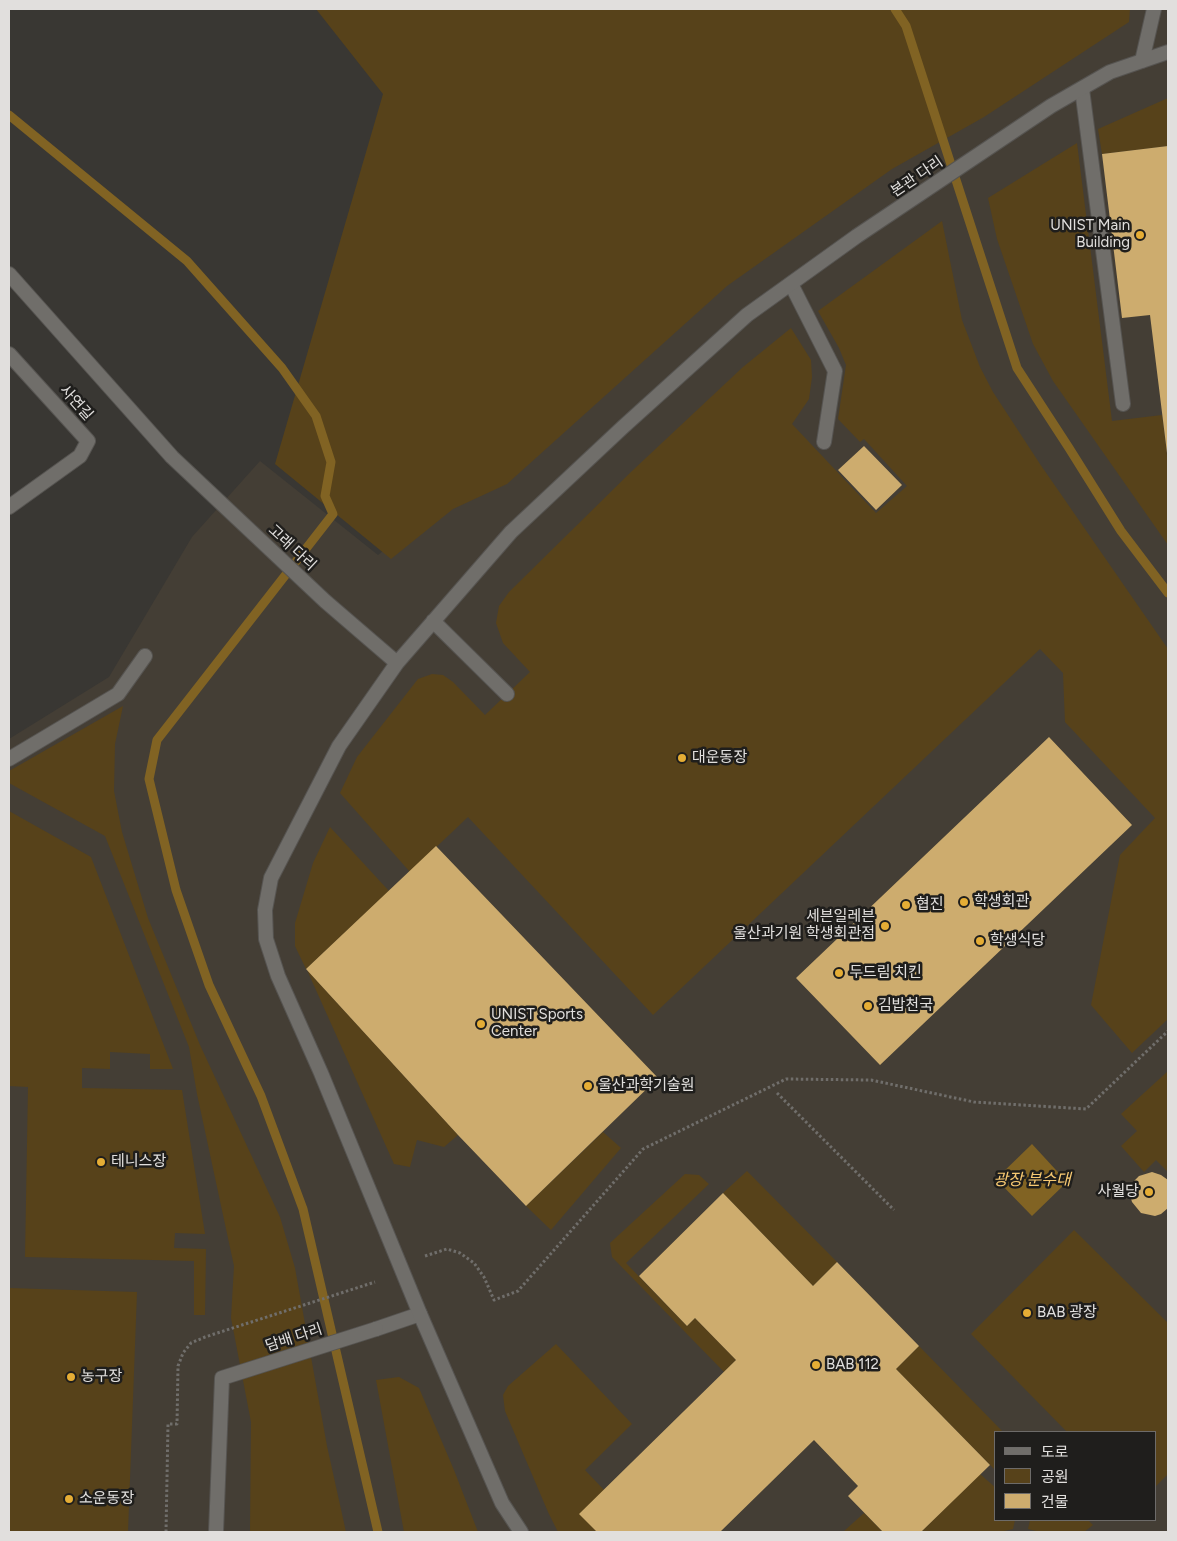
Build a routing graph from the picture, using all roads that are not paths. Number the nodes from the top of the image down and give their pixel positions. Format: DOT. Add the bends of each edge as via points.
graph roads {
  1 [pos="1154,9"];
  2 [pos="1168,52"];
  3 [pos="1142,61"];
  4 [pos="1082,89"];
  5 [pos="9,274"];
  6 [pos="791,284"];
  7 [pos="9,354"];
  8 [pos="1123,404"];
  9 [pos="824,442"];
  10 [pos="9,507"];
  11 [pos="433,621"];
  12 [pos="145,656"];
  13 [pos="397,663"];
  14 [pos="507,694"];
  15 [pos="9,759"];
  16 [pos="420,1314"];
  17 [pos="502,1502"];
  18 [pos="216,1532"];
  19 [pos="509,1532"];
  20 [pos="521,1532"];
  1 -- 3 [label="street"];
  2 -- 3 [label="street, 본관 다리"];
  3 -- 4 [label="street, 본관 다리" via="1110,72"];
  4 -- 6 [label="street, 본관 다리" via="1051,106"];
  4 -- 8 [label="street"];
  5 -- 13 [label="street, 고래 다리" via="172,457 325,601"];
  6 -- 9 [label="street" via="835,371"];
  6 -- 11 [label="street, 본관 다리" via="748,314 623,427 512,532"];
  7 -- 10 [label="street, 사연길" via="88,441 80,456"];
  11 -- 13 [label="street, 본관 다리"];
  11 -- 14 [label="street"];
  12 -- 15 [label="street" via="118,694"];
  13 -- 16 [label="street, 본관 다리" via="339,746 271,878 265,910 266,939 278,976"];
  16 -- 17 [label="street, 본관 다리"];
  16 -- 18 [label="street, 담배 다리" via="222,1378"];
  17 -- 19 [label="street"];
  17 -- 20 [label="street"];
}
